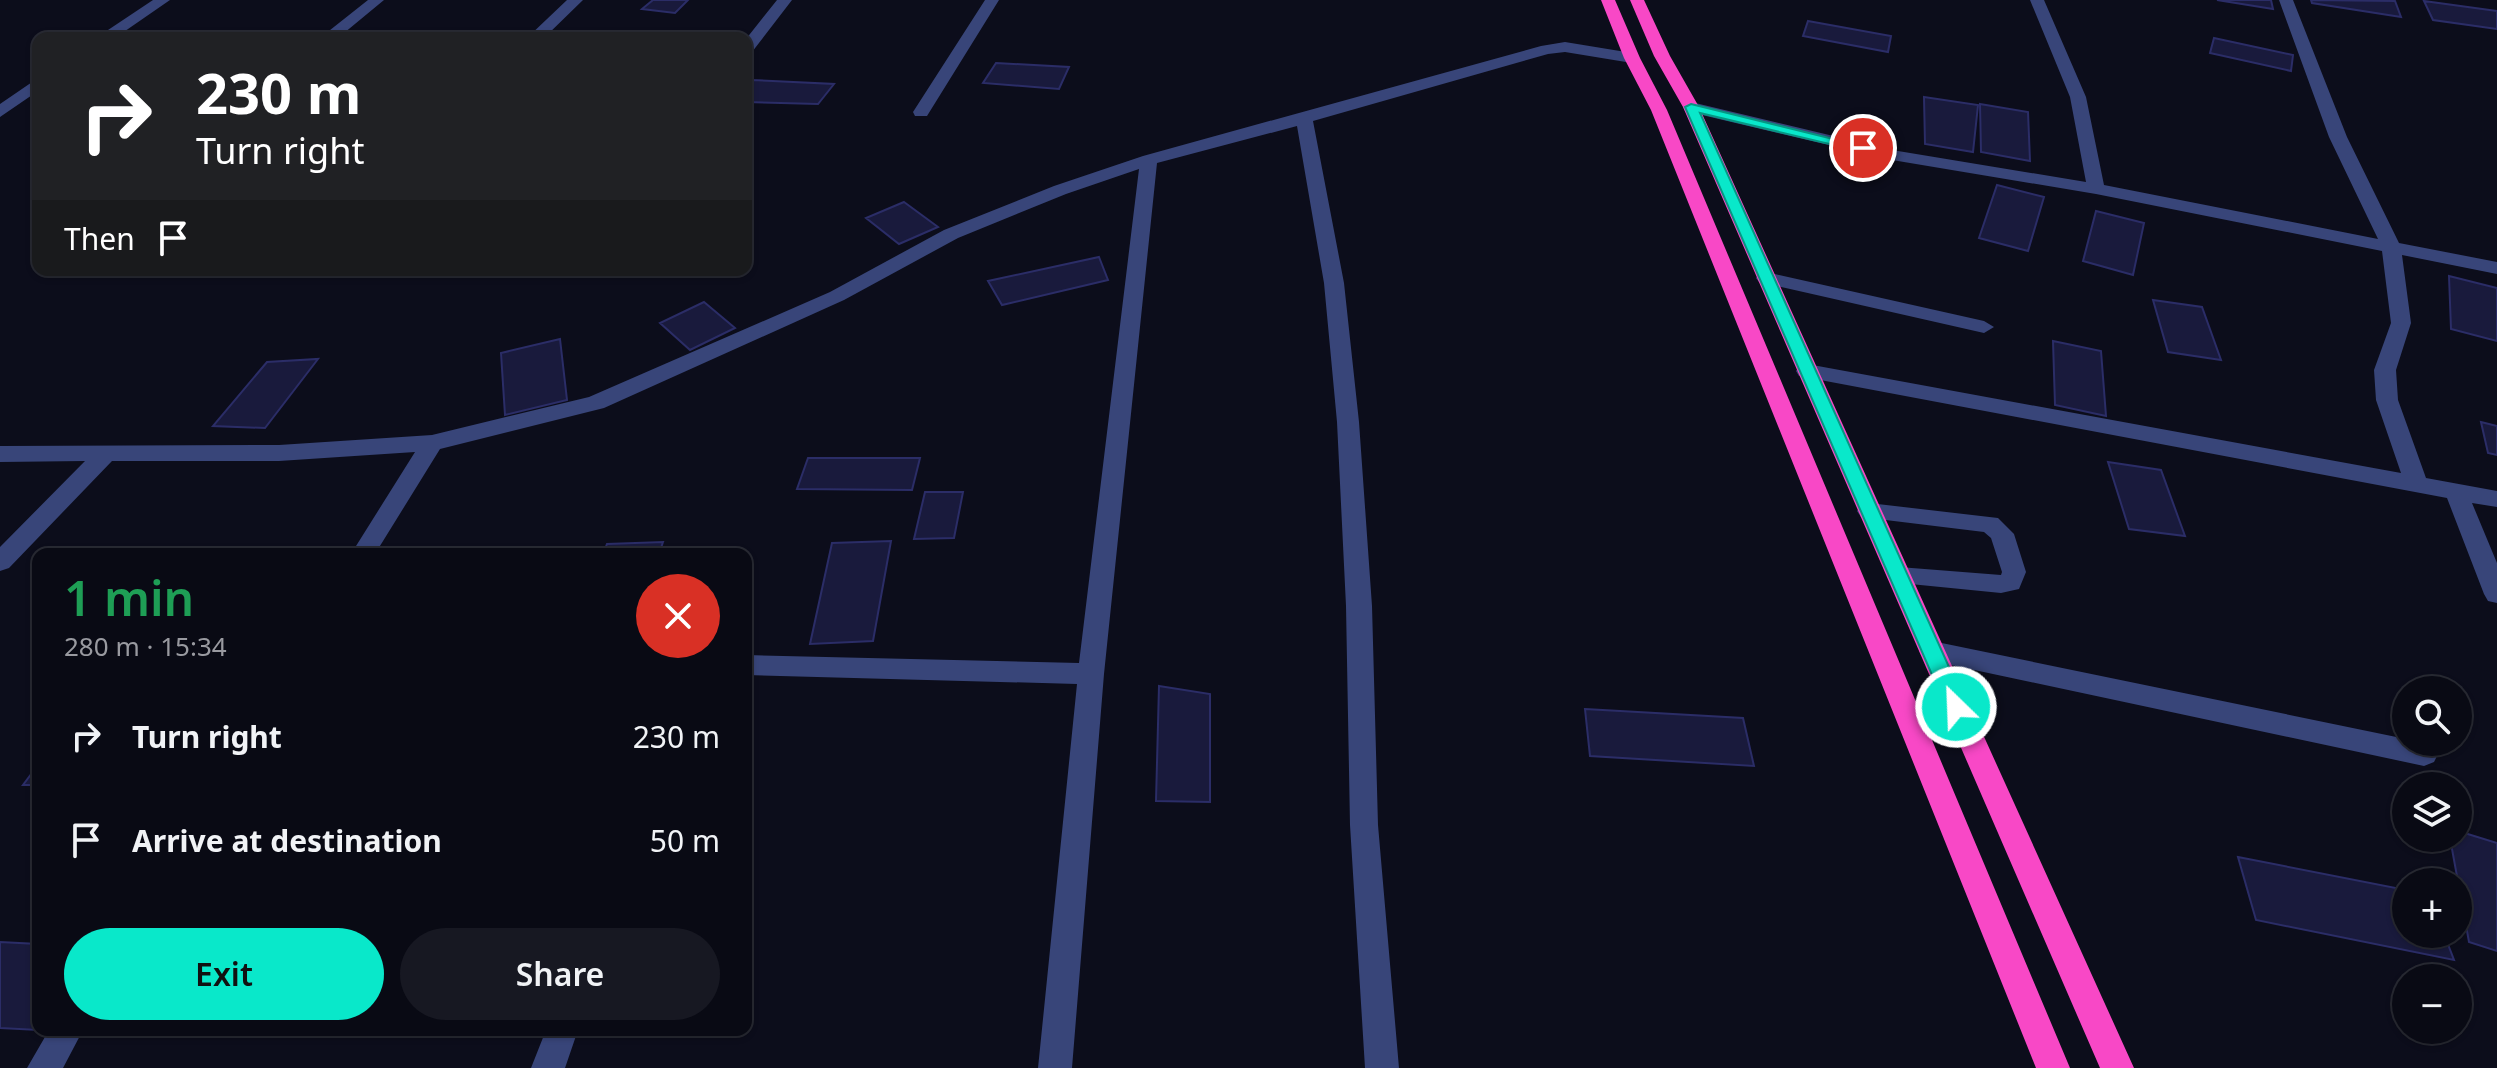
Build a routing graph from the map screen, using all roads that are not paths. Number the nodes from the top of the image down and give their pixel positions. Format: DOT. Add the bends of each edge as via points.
graph roads {
  1 [pos="163,0"];
  2 [pos="377,0"];
  3 [pos="576,0"];
  4 [pos="785,0"];
  5 [pos="992,0"];
  6 [pos="1608,0"];
  7 [pos="1637,0"];
  8 [pos="2037,0"];
  9 [pos="2286,0"];
  10 [pos="113,32"];
  11 [pos="336,32"];
  12 [pos="541,32"];
  13 [pos="752,41"];
  14 [pos="1632,58"];
  15 [pos="32,88"];
  16 [pos="1691,107"];
  17 [pos="0,112"];
  18 [pos="921,112"];
  19 [pos="1304,119"];
  20 [pos="1149,160"];
  21 [pos="2096,189"];
  22 [pos="2391,246"];
  23 [pos="2497,268"];
  24 [pos="1766,278"];
  25 [pos="1984,327"];
  26 [pos="1807,371"];
  27 [pos="432,443"];
  28 [pos="0,454"];
  29 [pos="105,455"];
  30 [pos="2417,486"];
  31 [pos="2456,491"];
  32 [pos="2497,499"];
  33 [pos="1869,511"];
  34 [pos="367,548"];
  35 [pos="0,562"];
  36 [pos="1899,576"];
  37 [pos="2497,594"];
  38 [pos="1932,651"];
  39 [pos="752,665"];
  40 [pos="1091,674"];
  41 [pos="2392,747"];
  42 [pos="63,1036"];
  43 [pos="560,1036"];
  44 [pos="44,1068"];
  45 [pos="548,1068"];
  46 [pos="1055,1068"];
  47 [pos="1382,1068"];
  48 [pos="2053,1068"];
  49 [pos="2117,1068"];
  1 -- 10 [label="street"];
  2 -- 11 [label="street"];
  3 -- 12 [label="street"];
  4 -- 13 [label="street"];
  5 -- 18 [label="street"];
  6 -- 14 [label="highway"];
  7 -- 16 [label="highway"];
  8 -- 21 [label="street" via="2078,97"];
  9 -- 22 [label="street" via="2338,137"];
  14 -- 19 [label="street" via="1547,49"];
  14 -- 48 [label="highway" via="1659,110"];
  15 -- 17 [label="street"];
  16 -- 21 [label="street" via="1892,155"];
  16 -- 24 [label="highway"];
  19 -- 20 [label="street"];
  19 -- 47 [label="street" via="1334,283 1348,422 1364,825"];
  20 -- 27 [label="street" via="951,234 837,296 596,403"];
  20 -- 40 [label="street"];
  21 -- 22 [label="street"];
  22 -- 23 [label="street"];
  22 -- 30 [label="street" via="2401,323 2385,370 2387,400"];
  24 -- 25 [label="street"];
  24 -- 26 [label="highway"];
  26 -- 30 [label="street"];
  26 -- 33 [label="highway"];
  27 -- 29 [label="street" via="279,453"];
  27 -- 34 [label="street"];
  28 -- 29 [label="street"];
  29 -- 35 [label="street"];
  30 -- 31 [label="street"];
  31 -- 32 [label="street"];
  31 -- 37 [label="street"];
  33 -- 36 [label="highway"];
  33 -- 36 [label="street" via="1990,524 2002,534 2014,572 2010,582 2001,584"];
  36 -- 38 [label="highway"];
  38 -- 41 [label="street"];
  38 -- 49 [label="highway"];
  39 -- 40 [label="street"];
  40 -- 46 [label="street"];
  42 -- 44 [label="street"];
  43 -- 45 [label="street"];
}
